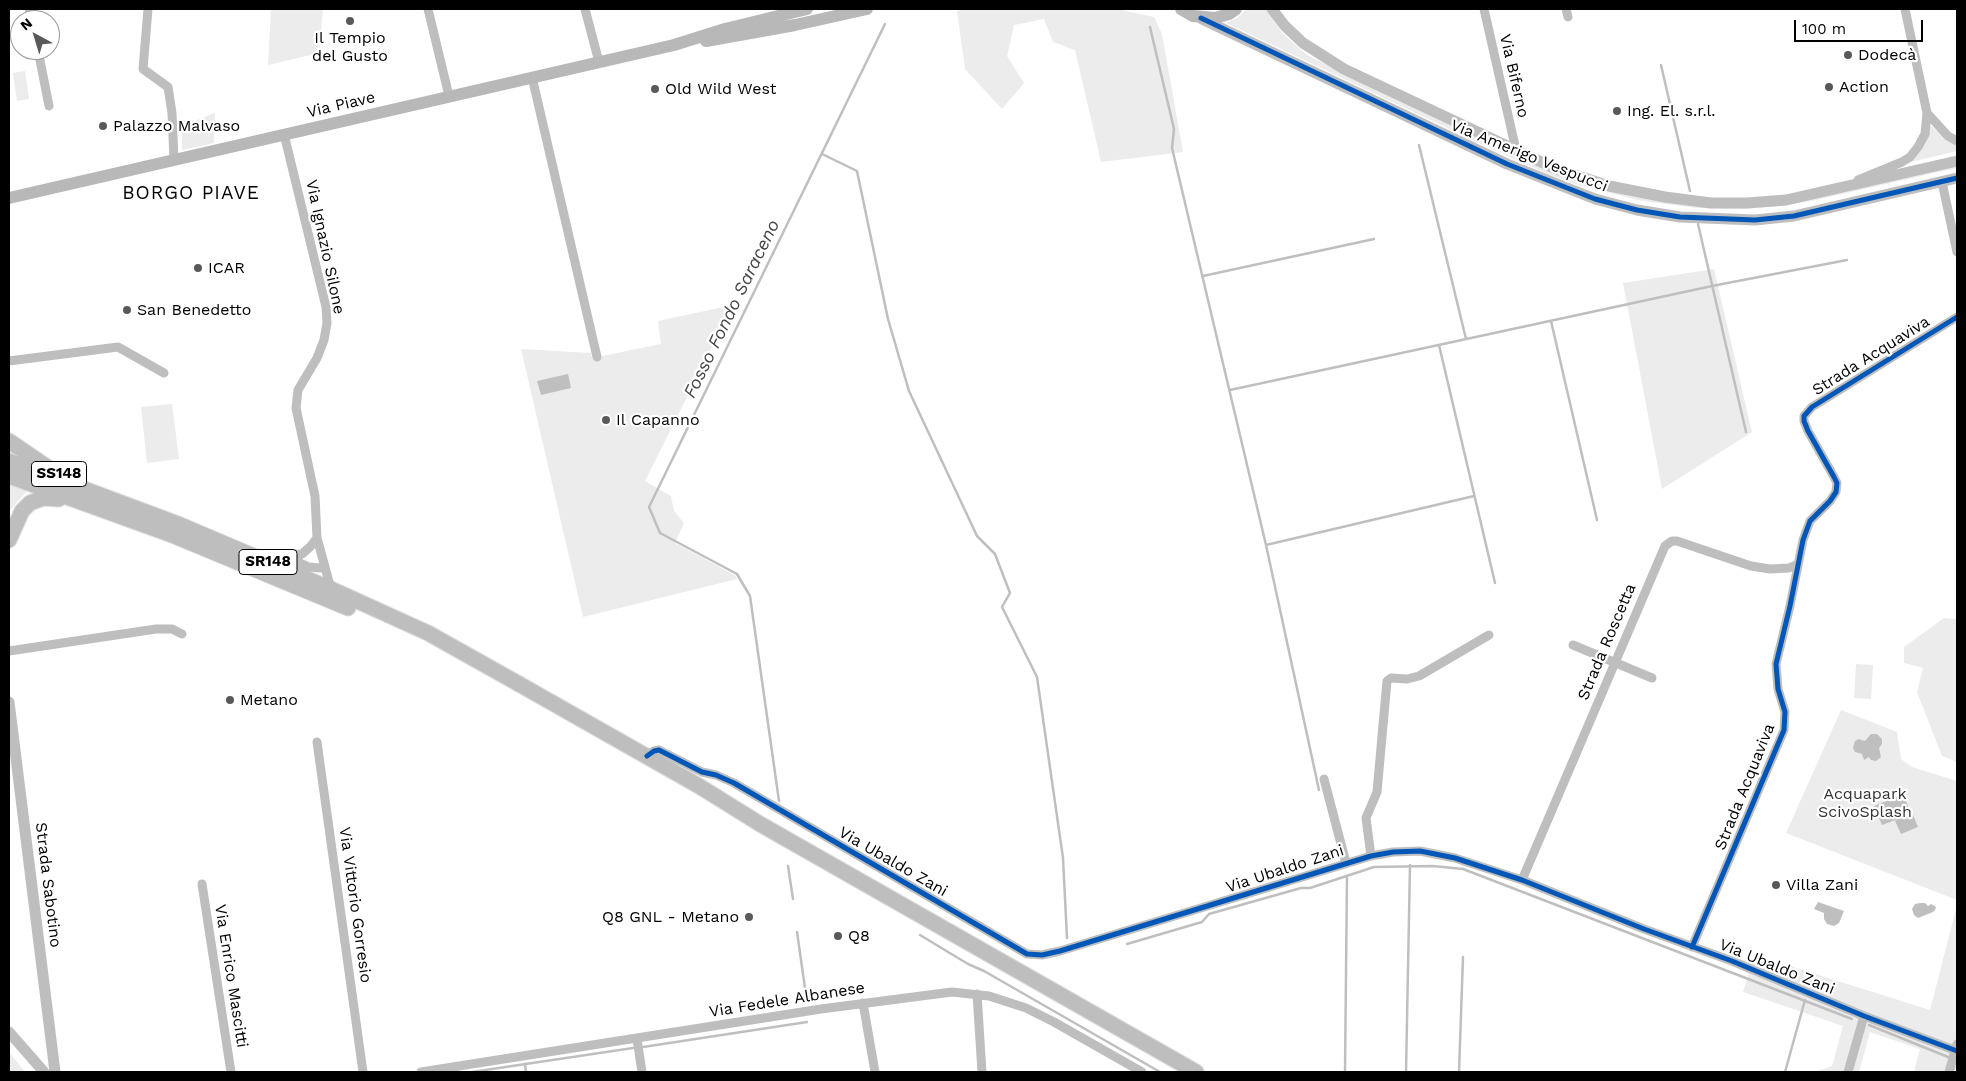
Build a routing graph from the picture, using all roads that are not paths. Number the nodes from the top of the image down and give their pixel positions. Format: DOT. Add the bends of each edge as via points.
graph roads {
  1 [pos="148,9"];
  2 [pos="428,9"];
  3 [pos="585,9"];
  4 [pos="806,9"];
  5 [pos="867,9"];
  6 [pos="1172,9"];
  7 [pos="1236,9"];
  8 [pos="1272,9"];
  9 [pos="1484,9"];
  10 [pos="1905,9"];
  11 [pos="1183,11"];
  12 [pos="1201,18"];
  13 [pos="674,45"];
  14 [pos="40,60"];
  15 [pos="599,62"];
  16 [pos="532,78"];
  17 [pos="449,96"];
  18 [pos="49,106"];
  19 [pos="1927,113"];
  20 [pos="284,134"];
  21 [pos="1957,141"];
  22 [pos="1516,150"];
  23 [pos="174,160"];
  24 [pos="1957,161"];
  25 [pos="1957,178"];
  26 [pos="1942,182"];
  27 [pos="1840,188"];
  28 [pos="10,197"];
  29 [pos="1957,252"];
  30 [pos="1957,317"];
  31 [pos="597,357"];
  32 [pos="9,361"];
  33 [pos="164,373"];
  34 [pos="9,441"];
  35 [pos="9,461"];
  36 [pos="9,476"];
  37 [pos="113,500"];
  38 [pos="83,503"];
  39 [pos="22,511"];
  40 [pos="9,520"];
  41 [pos="316,538"];
  42 [pos="9,540"];
  43 [pos="294,555"];
  44 [pos="270,563"];
  45 [pos="1798,564"];
  46 [pos="324,566"];
  47 [pos="331,590"];
  48 [pos="182,634"];
  49 [pos="1489,635"];
  50 [pos="1572,645"];
  51 [pos="9,651"];
  52 [pos="1615,663"];
  53 [pos="1652,678"];
  54 [pos="519,684"];
  55 [pos="9,702"];
  56 [pos="317,742"];
  57 [pos="647,756"];
  58 [pos="1324,780"];
  59 [pos="1371,856"];
  60 [pos="1346,863"];
  61 [pos="1522,880"];
  62 [pos="202,884"];
  63 [pos="1692,947"];
  64 [pos="977,994"];
  65 [pos="863,1003"];
  66 [pos="1864,1016"];
  67 [pos="9,1032"];
  68 [pos="637,1039"];
  69 [pos="1957,1051"];
  70 [pos="44,1072"];
  71 [pos="55,1072"];
  72 [pos="231,1072"];
  73 [pos="363,1072"];
  74 [pos="421,1072"];
  75 [pos="642,1072"];
  76 [pos="875,1072"];
  77 [pos="982,1072"];
  78 [pos="1142,1072"];
  79 [pos="1196,1072"];
  80 [pos="1848,1072"];
  1 -- 23 [label="street" via="143,69 168,87"];
  2 -- 17 [label="street"];
  3 -- 15 [label="street"];
  4 -- 13 [label="main road, Via Piave"];
  5 -- 13 [label="main road, Via Piave" via="728,38"];
  6 -- 11 [label="main road"];
  7 -- 12 [label="main road" via="1215,18"];
  8 -- 22 [label="street, Via Amerigo Vespucci" via="1295,36 1328,60"];
  9 -- 22 [label="street, Via Biferno"];
  10 -- 19 [label="street"];
  11 -- 12 [label="main road"];
  12 -- 26 [label="street, Via Amerigo Vespucci" via="1507,164 1595,200 1637,210 1680,218 1755,220 1794,216"];
  13 -- 15 [label="main road, Via Piave"];
  14 -- 18 [label="street"];
  15 -- 16 [label="main road, Via Piave"];
  16 -- 17 [label="main road, Via Piave"];
  16 -- 31 [label="street"];
  17 -- 20 [label="main road, Via Piave"];
  19 -- 21 [label="street"];
  19 -- 27 [label="street" via="1925,134 1910,156"];
  20 -- 23 [label="main road, Via Piave"];
  20 -- 41 [label="street, Via Ignazio Silone" via="326,312 323,344 296,400 315,496"];
  22 -- 27 [label="street, Via Amerigo Vespucci" via="1554,168 1609,186 1665,198 1747,204 1786,200"];
  23 -- 28 [label="main road, Via Piave"];
  24 -- 27 [label="street, Via Amerigo Vespucci"];
  25 -- 26 [label="street, Via Amerigo Vespucci"];
  26 -- 29 [label="street"];
  30 -- 45 [label="street, Strada Acquaviva" via="1806,414 1806,426 1834,477 1837,489 1808,524"];
  32 -- 33 [label="street" via="118,347"];
  34 -- 37 [label="main road, SS148" via="56,472"];
  35 -- 37 [label="main road, SR148"];
  36 -- 38 [label="main road, SR148"];
  37 -- 44 [label="main road, SR148"];
  38 -- 39 [label="main road" via="40,498"];
  38 -- 54 [label="main road, SR148" via="172,535"];
  39 -- 40 [label="main road"];
  39 -- 42 [label="main road"];
  41 -- 43 [label="street" via="302,554"];
  41 -- 46 [label="street, Via Ignazio Silone"];
  43 -- 44 [label="street" via="283,555"];
  43 -- 46 [label="street" via="309,567"];
  44 -- 47 [label="main road, SR148"];
  45 -- 52 [label="street, Strada Roscetta" via="1782,569 1751,566 1681,542 1670,542 1661,552"];
  45 -- 63 [label="street, Strada Acquaviva" via="1776,664 1778,689 1786,712 1784,730"];
  46 -- 47 [label="street, Via Ignazio Silone"];
  47 -- 54 [label="main road, SR148" via="428,633"];
  48 -- 51 [label="street" via="172,629 156,628"];
  49 -- 59 [label="street" via="1418,676 1391,678 1387,682 1377,792 1366,818"];
  50 -- 52 [label="street"];
  52 -- 53 [label="street"];
  52 -- 61 [label="street, Strada Roscetta"];
  54 -- 57 [label="main road, SR148"];
  55 -- 71 [label="street, Strada Sabotino"];
  56 -- 73 [label="street, Via Vittorio Gorresio"];
  57 -- 60 [label="street, Via Ubaldo Zani" via="659,750 702,772 734,783 1032,955 1060,951"];
  57 -- 79 [label="main road, SR148" via="760,824"];
  58 -- 60 [label="street"];
  59 -- 60 [label="street, Via Ubaldo Zani"];
  59 -- 61 [label="street, Via Ubaldo Zani" via="1400,851 1429,852"];
  61 -- 63 [label="street, Via Ubaldo Zani"];
  62 -- 72 [label="street, Via Enrico Mascitti"];
  63 -- 66 [label="street, Via Ubaldo Zani"];
  64 -- 65 [label="street, Via Fedele Albanese" via="952,992"];
  64 -- 77 [label="street"];
  64 -- 78 [label="street, Via Fedele Albanese" via="1013,1003 1046,1018"];
  65 -- 68 [label="street, Via Fedele Albanese"];
  65 -- 76 [label="street"];
  66 -- 69 [label="street, Via Ubaldo Zani"];
  66 -- 80 [label="street"];
  67 -- 70 [label="street"];
  68 -- 74 [label="street, Via Fedele Albanese"];
  68 -- 75 [label="street"];
}
